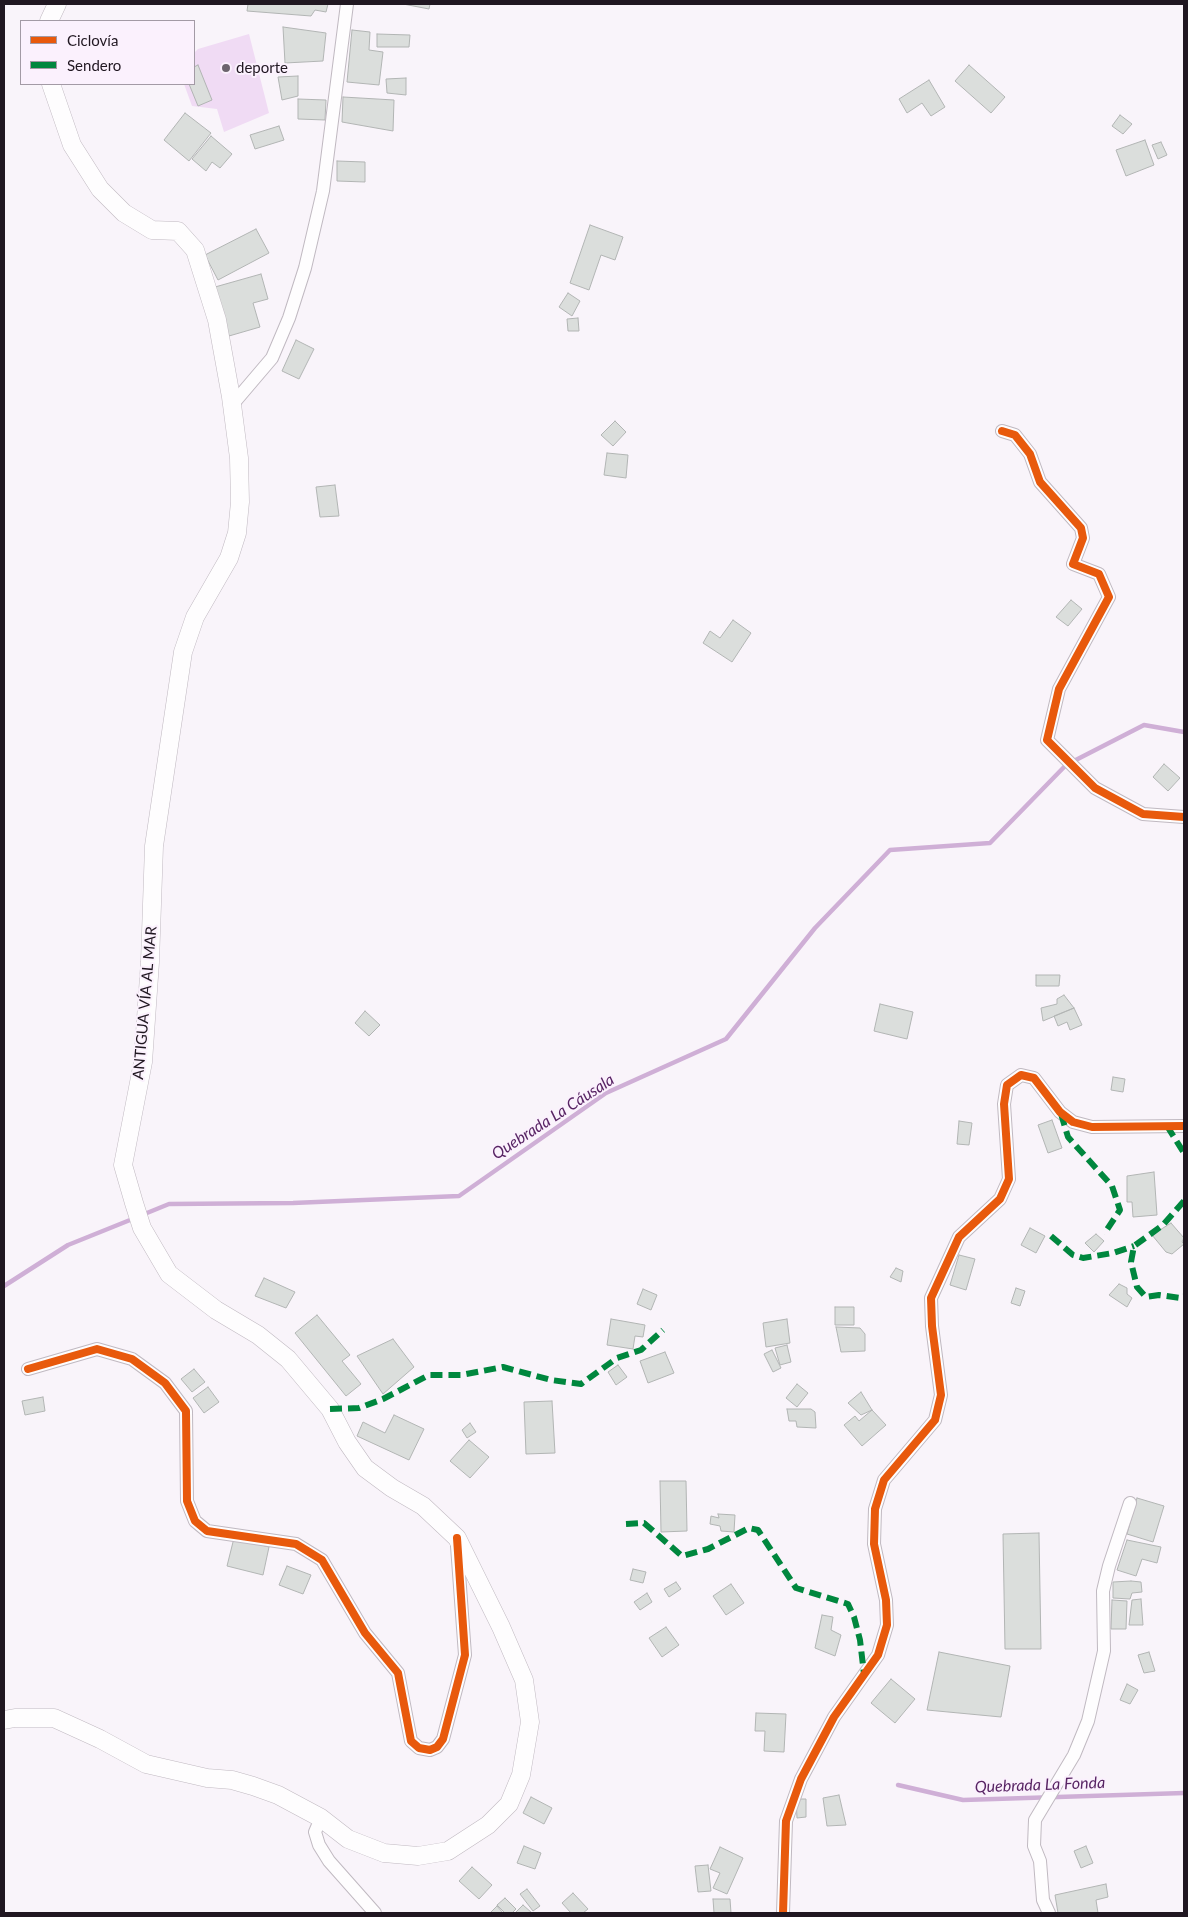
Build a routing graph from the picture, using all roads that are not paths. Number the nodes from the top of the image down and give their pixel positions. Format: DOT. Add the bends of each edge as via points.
graph roads {
  1 [pos="56,4"];
  2 [pos="347,4"];
  3 [pos="48,20"];
  4 [pos="51,85"];
  5 [pos="232,405"];
  6 [pos="1002,431"];
  7 [pos="1184,817"];
  8 [pos="1184,1126"];
  9 [pos="28,1369"];
  10 [pos="1130,1503"];
  11 [pos="457,1538"];
  12 [pos="4,1720"];
  13 [pos="321,1818"];
  14 [pos="375,1913"];
  15 [pos="783,1913"];
  16 [pos="1049,1913"];
  1 -- 3 [label="main road"];
  2 -- 5 [label="street" via="323,191 305,268 272,358"];
  4 -- 5 [label="main road, ANTIGUA VÍA AL MAR" via="72,145 100,189 124,213 152,230 178,231 195,250 218,320"];
  5 -- 11 [label="main road, ANTIGUA VÍA AL MAR" via="239,458 237,533 228,558 195,617 183,652 154,846 143,1062 123,1165 142,1226 169,1274 288,1359 330,1410 365,1468 423,1506"];
  6 -- 7 [label="street" via="1015,435 1030,454 1040,482 1081,528 1083,538 1073,564 1099,574 1109,597 1059,688 1047,740 1095,788 1143,814"];
  8 -- 15 [label="street" via="1092,1127 1073,1122 1060,1112 1034,1078 1021,1075 1007,1085 1004,1104 1009,1179 1000,1199 959,1237 932,1298 932,1326 941,1395 935,1420 884,1480 875,1509 874,1544 886,1600 887,1625 878,1656 834,1717 795,1796 786,1821"];
  9 -- 11 [label="street" via="97,1349 132,1359 165,1383 186,1411 186,1501 195,1521 207,1531 296,1544 322,1560 365,1633 398,1673 411,1741 419,1748 430,1750 443,1739 464,1655"];
  10 -- 16 [label="street" via="1103,1591 1104,1651 1088,1721 1074,1755 1035,1820 1034,1846 1040,1860 1043,1900"];
  11 -- 13 [label="main road, ANTIGUA VÍA AL MAR" via="502,1627 524,1680 530,1728 521,1775 509,1804 488,1825 448,1851 418,1856 384,1853 348,1839"];
  12 -- 13 [label="main road, ANTIGUA VÍA AL MAR" via="54,1718 146,1764 253,1786 278,1794"];
  13 -- 14 [label="street" via="315,1832 319,1846"];
}
